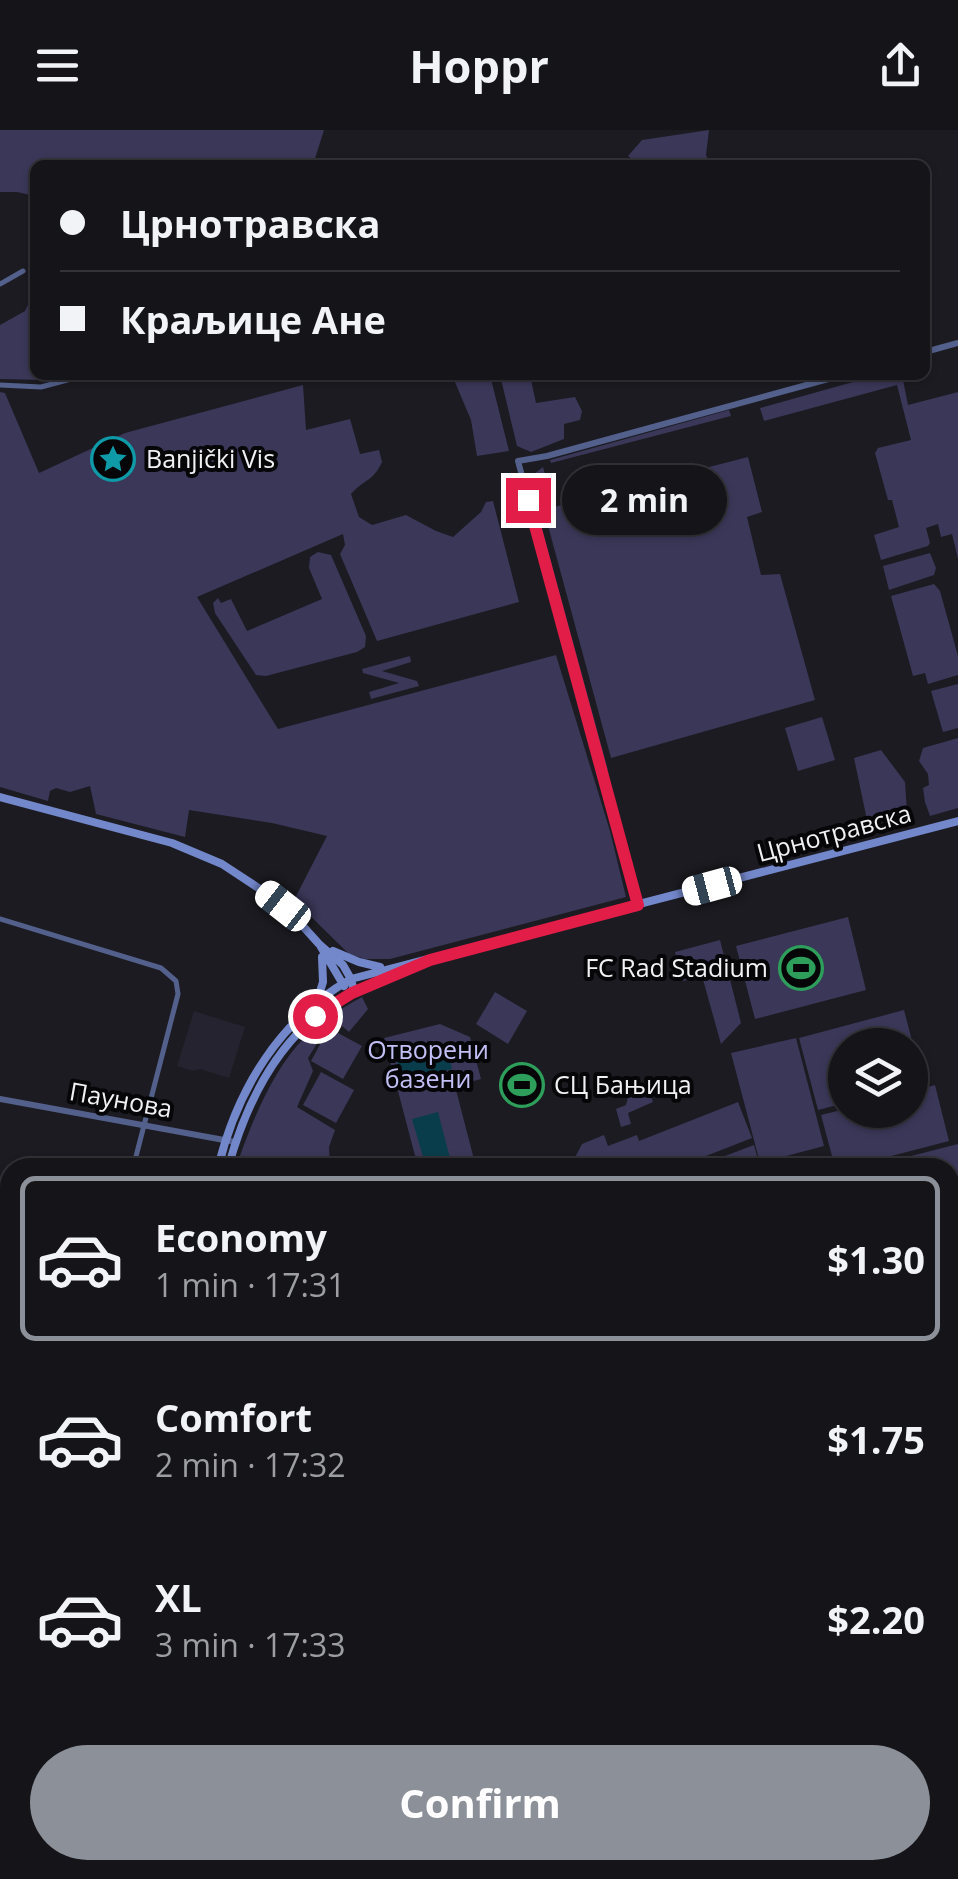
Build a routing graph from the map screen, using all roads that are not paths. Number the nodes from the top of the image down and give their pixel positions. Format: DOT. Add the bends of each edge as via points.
graph roads {
  1 [pos="23,271"];
  2 [pos="0,284"];
  3 [pos="958,343"];
  4 [pos="930,351"];
  5 [pos="64,380"];
  6 [pos="825,380"];
  7 [pos="0,385"];
  8 [pos="0,797"];
  9 [pos="958,821"];
  10 [pos="638,905"];
  11 [pos="0,919"];
  12 [pos="319,944"];
  13 [pos="430,960"];
  14 [pos="390,968"];
  15 [pos="347,982"];
  16 [pos="352,993"];
  17 [pos="317,1001"];
  18 [pos="0,1099"];
  19 [pos="144,1124"];
  20 [pos="230,1141"];
  21 [pos="136,1158"];
  22 [pos="222,1158"];
  23 [pos="229,1158"];
  1 -- 2 [label="street"];
  3 -- 4 [label="street"];
  5 -- 7 [label="street" via="41,387"];
  6 -- 10 [label="street" via="518,462"];
  8 -- 12 [label="main road" via="205,856 266,893"];
  9 -- 10 [label="main road, Црнотравска"];
  10 -- 13 [label="main road, Црнотравска"];
  11 -- 19 [label="street" via="161,968 176,982"];
  12 -- 14 [label="main road"];
  12 -- 15 [label="main road" via="343,965"];
  12 -- 17 [label="main road" via="323,982"];
  13 -- 14 [label="main road, Црнотравска"];
  13 -- 16 [label="main road, Црнотравска"];
  14 -- 15 [label="main road, Црнотравска"];
  15 -- 16 [label="main road"];
  15 -- 17 [label="main road, Црнотравска"];
  16 -- 20 [label="main road, Црнотравска" via="310,1020 284,1049"];
  17 -- 20 [label="main road, Црнотравска" via="260,1066 239,1103"];
  18 -- 19 [label="street, Паунова"];
  19 -- 20 [label="street, Паунова"];
  19 -- 21 [label="street"];
  20 -- 22 [label="main road, Црнотравска"];
  20 -- 23 [label="main road, Црнотравска"];
}
